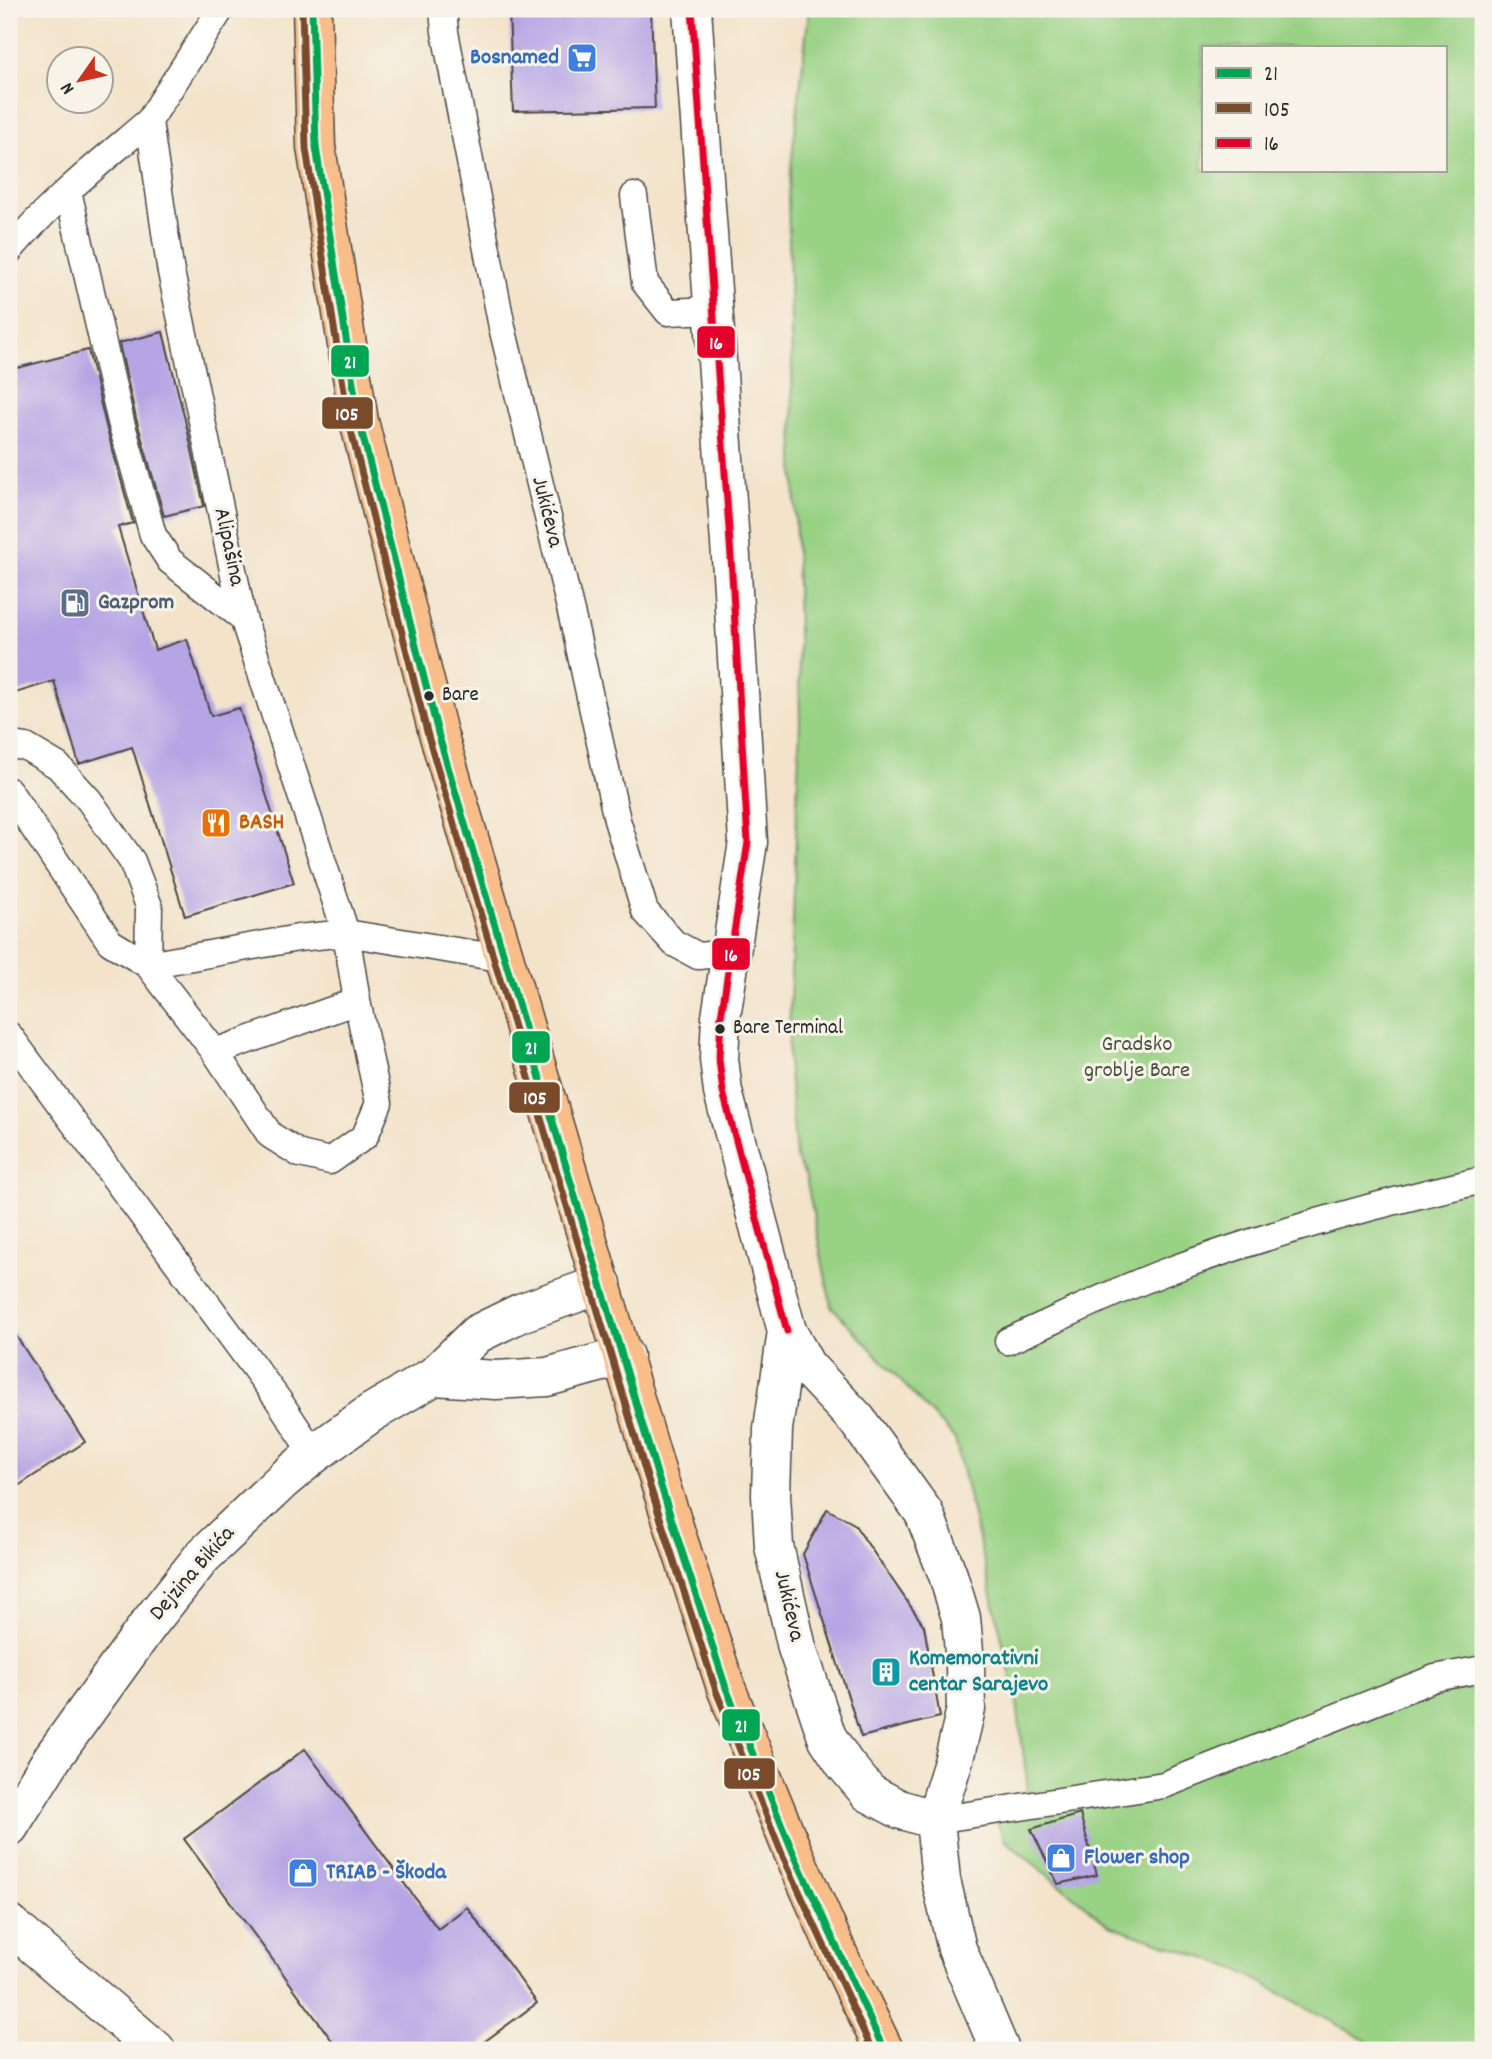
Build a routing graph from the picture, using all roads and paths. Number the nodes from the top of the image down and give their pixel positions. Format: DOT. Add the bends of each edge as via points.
graph roads {
  1 [pos="221,9"];
  2 [pos="312,9"];
  3 [pos="443,9"];
  4 [pos="692,9"];
  5 [pos="149,121"];
  6 [pos="68,191"];
  7 [pos="634,196"];
  8 [pos="9,251"];
  9 [pos="713,310"];
  10 [pos="243,618"];
  11 [pos="9,745"];
  12 [pos="9,791"];
  13 [pos="346,933"];
  14 [pos="730,953"];
  15 [pos="506,959"];
  16 [pos="148,965"];
  17 [pos="357,1001"];
  18 [pos="9,1035"];
  19 [pos="215,1052"];
  20 [pos="1483,1180"];
  21 [pos="602,1284"];
  22 [pos="787,1331"];
  23 [pos="1008,1341"];
  24 [pos="624,1356"];
  25 [pos="434,1376"];
  26 [pos="314,1454"];
  27 [pos="1483,1669"];
  28 [pos="935,1820"];
  29 [pos="9,1827"];
  30 [pos="9,1924"];
  31 [pos="156,2050"];
  32 [pos="884,2050"];
  33 [pos="1000,2050"];
  1 -- 5 [label="lane"];
  2 -- 15 [label="main road" via="316,147 359,421 438,733"];
  3 -- 14 [label="lane, Jukićeva" via="502,327 617,820 645,911 674,943 698,957"];
  4 -- 9 [label="street, Jukićeva"];
  5 -- 6 [label="lane"];
  5 -- 10 [label="lane, Alipašina" via="170,267"];
  6 -- 8 [label="lane"];
  6 -- 10 [label="lane" via="121,422 153,535 170,561"];
  7 -- 9 [label="lane" via="645,283 668,312"];
  9 -- 14 [label="street, Jukićeva" via="748,842"];
  10 -- 13 [label="lane, Alipašina"];
  11 -- 16 [label="lane" via="26,747 58,766 132,860 149,906"];
  12 -- 16 [label="lane" via="110,942"];
  13 -- 15 [label="lane"];
  13 -- 16 [label="lane" via="298,937"];
  13 -- 17 [label="lane, Alipašina"];
  14 -- 22 [label="street, Jukićeva" via="721,1017 723,1093"];
  15 -- 21 [label="main road"];
  16 -- 19 [label="lane, Alipašina"];
  17 -- 19 [label="lane"];
  17 -- 19 [label="lane, Alipašina" via="379,1104 365,1136 330,1161 300,1154 270,1135"];
  18 -- 26 [label="lane"];
  20 -- 23 [label="lane" via="1250,1243 1164,1273"];
  21 -- 24 [label="main road"];
  21 -- 25 [label="street, Dejzina Bikića" via="520,1313 477,1334"];
  22 -- 28 [label="street, Jukićeva" via="806,1366 858,1420 924,1513 948,1575 961,1618 966,1709"];
  22 -- 28 [label="street, Jukićeva" via="773,1429 771,1495 774,1546 797,1648 827,1737 844,1763 869,1793"];
  24 -- 25 [label="street" via="547,1377"];
  24 -- 32 [label="main road" via="726,1688 792,1850"];
  25 -- 26 [label="street, Dejzina Bikića"];
  26 -- 29 [label="street, Dejzina Bikića" via="202,1557 148,1625"];
  27 -- 28 [label="lane" via="1435,1678 1164,1785"];
  28 -- 33 [label="street, Jukićeva" via="941,1880 957,1949"];
  30 -- 31 [label="street"];
}
